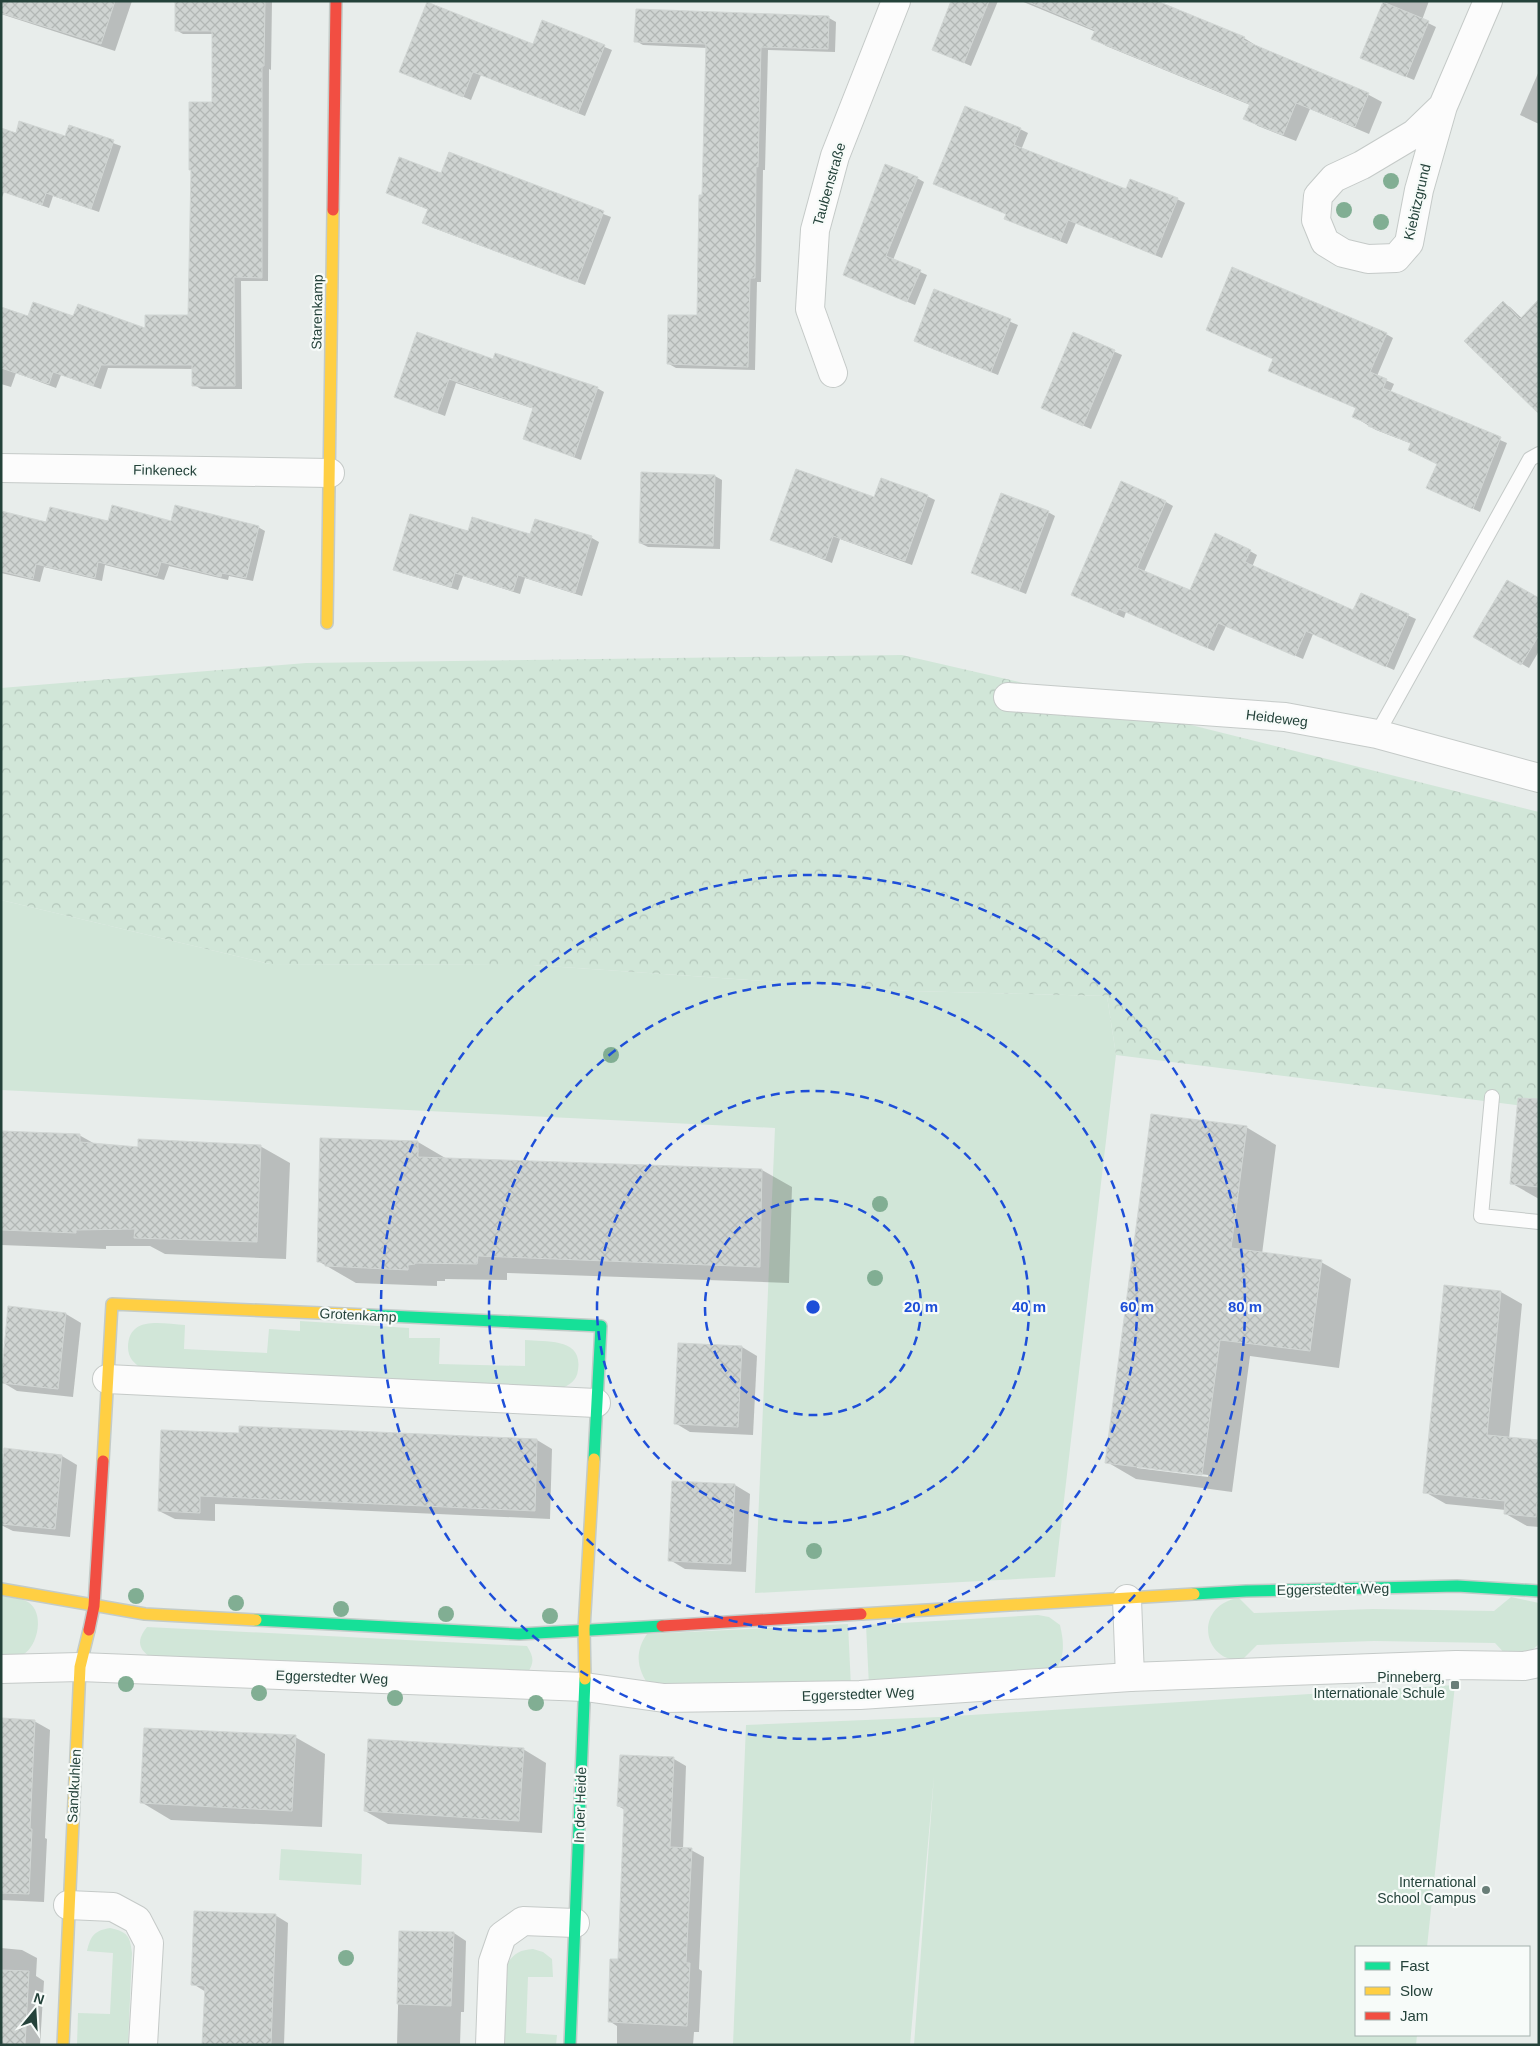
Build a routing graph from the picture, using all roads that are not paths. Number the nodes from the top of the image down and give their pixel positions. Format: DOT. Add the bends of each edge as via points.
graph roads {
  1 [pos="336,1"];
  2 [pos="896,1"];
  3 [pos="1488,1"];
  4 [pos="1443,106"];
  5 [pos="833,373"];
  6 [pos="1539,454"];
  7 [pos="1,468"];
  8 [pos="330,472"];
  9 [pos="326,623"];
  10 [pos="1008,697"];
  11 [pos="1377,734"];
  12 [pos="1539,778"];
  13 [pos="1492,1097"];
  14 [pos="1539,1222"];
  15 [pos="107,1379"];
  16 [pos="596,1403"];
  17 [pos="1,1589"];
  18 [pos="1539,1591"];
  19 [pos="1127,1599"];
  20 [pos="94,1606"];
  21 [pos="584,1629"];
  22 [pos="1539,1663"];
  23 [pos="80,1667"];
  24 [pos="1,1669"];
  25 [pos="1130,1678"];
  26 [pos="585,1687"];
  27 [pos="68,1905"];
  28 [pos="575,1923"];
  29 [pos="63,2045"];
  30 [pos="143,2045"];
  31 [pos="490,2045"];
  32 [pos="570,2045"];
  1 -- 8 [label="street, Starenkamp"];
  2 -- 5 [label="street, Taubenstraße" via="835,156 815,230 810,309"];
  3 -- 4 [label="street, Kiebitzgrund"];
  4 -- 4 [label="street, Kiebitzgrund" via="1414,134 1334,178 1318,196 1316,220 1325,242 1343,253 1368,259 1396,258 1409,243 1419,190"];
  6 -- 11 [label="lane" via="1530,460"];
  7 -- 8 [label="street, Finkeneck"];
  8 -- 9 [label="street, Starenkamp"];
  10 -- 11 [label="street, Heideweg" via="1285,717"];
  11 -- 12 [label="street, Heideweg"];
  13 -- 14 [label="lane" via="1481,1216"];
  15 -- 16 [label="street"];
  15 -- 16 [label="street, Grotenkamp" via="112,1304 592,1325 602,1326"];
  15 -- 20 [label="street, Grotenkamp"];
  16 -- 21 [label="street, Grotenkamp"];
  17 -- 20 [label="street, Eggerstedter Weg"];
  18 -- 19 [label="street, Eggerstedter Weg" via="1457,1586 1246,1591"];
  19 -- 21 [label="street, Eggerstedter Weg"];
  19 -- 25 [label="street"];
  20 -- 21 [label="street, Eggerstedter Weg" via="145,1614 519,1634"];
  20 -- 23 [label="street"];
  21 -- 26 [label="street"];
  22 -- 25 [label="street, Eggerstedter Weg"];
  23 -- 24 [label="street, Eggerstedter Weg"];
  23 -- 26 [label="street, Eggerstedter Weg"];
  23 -- 27 [label="street, Sandkuhlen"];
  25 -- 26 [label="street, Eggerstedter Weg" via="851,1696 664,1698"];
  26 -- 28 [label="street, In der Heide"];
  27 -- 29 [label="street, Sandkuhlen"];
  27 -- 30 [label="street" via="113,1907 137,1920 149,1943"];
  28 -- 31 [label="street" via="523,1921 502,1936 494,1962"];
  28 -- 32 [label="street, In der Heide"];
}
